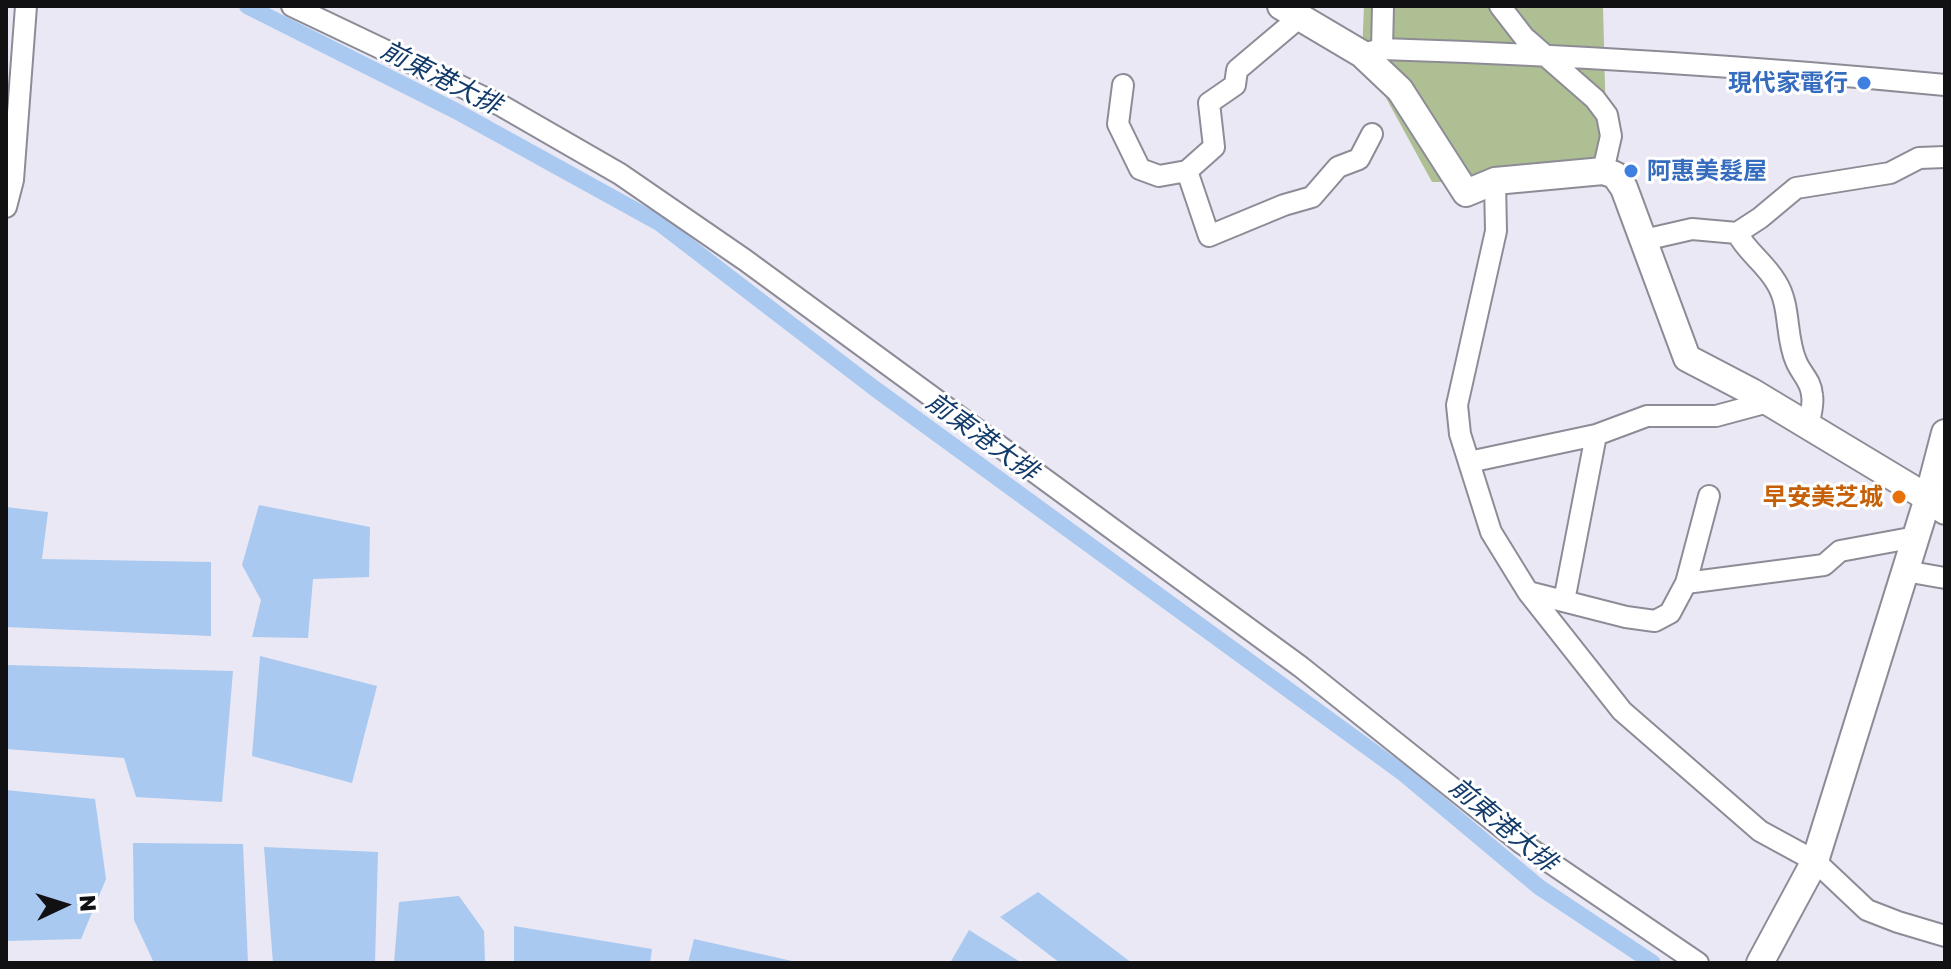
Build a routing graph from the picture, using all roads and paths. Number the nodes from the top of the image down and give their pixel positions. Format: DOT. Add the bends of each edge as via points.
graph roads {
  1 [pos="26,6"];
  2 [pos="292,6"];
  3 [pos="1383,6"];
  4 [pos="1500,6"];
  5 [pos="1291,11"];
  6 [pos="1372,52"];
  7 [pos="1545,54"];
  8 [pos="1123,85"];
  9 [pos="1945,85"];
  10 [pos="1372,134"];
  11 [pos="1945,157"];
  12 [pos="1187,171"];
  13 [pos="1603,171"];
  14 [pos="1495,181"];
  15 [pos="6,207"];
  16 [pos="1737,233"];
  17 [pos="1644,240"];
  18 [pos="1768,402"];
  19 [pos="1808,426"];
  20 [pos="1945,433"];
  21 [pos="1596,435"];
  22 [pos="1469,462"];
  23 [pos="1709,496"];
  24 [pos="1936,504"];
  25 [pos="1916,537"];
  26 [pos="1905,571"];
  27 [pos="1945,578"];
  28 [pos="1686,583"];
  29 [pos="1528,592"];
  30 [pos="1564,601"];
  31 [pos="1815,861"];
  32 [pos="1945,936"];
  33 [pos="1698,963"];
  34 [pos="1760,963"];
  1 -- 15 [label="street" via="13,180"];
  2 -- 33 [label="street" via="502,106 633,183 1301,667 1520,842"];
  3 -- 6 [label="street"];
  4 -- 7 [label="street"];
  5 -- 6 [label="main road"];
  5 -- 12 [label="street" via="1237,70 1235,85 1209,103 1214,147"];
  6 -- 7 [label="street"];
  6 -- 14 [label="main road" via="1466,193"];
  7 -- 9 [label="street"];
  7 -- 13 [label="street" via="1607,115 1611,136"];
  8 -- 12 [label="street" via="1118,124 1140,169 1159,176"];
  10 -- 12 [label="street" via="1359,159 1338,167 1312,197 1209,236"];
  11 -- 16 [label="street" via="1919,158 1890,173 1796,188"];
  13 -- 14 [label="main road"];
  13 -- 17 [label="main road" via="1615,175 1624,188"];
  14 -- 22 [label="street" via="1496,231 1457,405"];
  16 -- 17 [label="street" via="1692,229"];
  16 -- 19 [label="street" via="1777,283 1784,300 1796,362 1811,383"];
  17 -- 18 [label="main road" via="1687,358"];
  18 -- 19 [label="main road"];
  18 -- 21 [label="street" via="1716,416 1647,416"];
  19 -- 24 [label="main road"];
  20 -- 24 [label="main road"];
  21 -- 22 [label="street"];
  21 -- 30 [label="street"];
  22 -- 29 [label="street" via="1491,532"];
  23 -- 28 [label="street"];
  24 -- 25 [label="main road"];
  25 -- 26 [label="main road"];
  25 -- 28 [label="street" via="1840,551 1824,565"];
  26 -- 27 [label="street"];
  26 -- 31 [label="main road"];
  28 -- 30 [label="street" via="1670,613 1655,621"];
  29 -- 30 [label="street"];
  29 -- 31 [label="street" via="1622,711 1760,831"];
  31 -- 32 [label="street" via="1867,910"];
  31 -- 34 [label="main road"];
}
